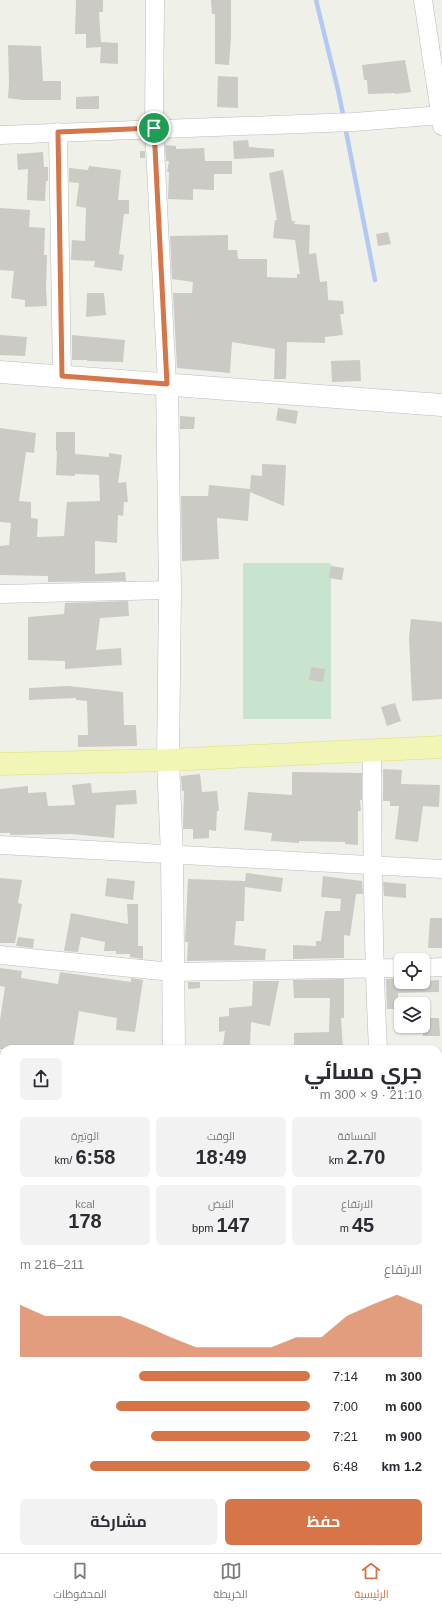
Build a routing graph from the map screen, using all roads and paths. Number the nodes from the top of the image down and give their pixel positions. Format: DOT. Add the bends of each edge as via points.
graph roads {
  1 [pos="155,0"];
  2 [pos="423,0"];
  3 [pos="441,119"];
  4 [pos="154,128"];
  5 [pos="58,132"];
  6 [pos="0,135"];
  7 [pos="0,372"];
  8 [pos="62,376"];
  9 [pos="167,384"];
  10 [pos="442,405"];
  11 [pos="170,590"];
  12 [pos="0,594"];
  13 [pos="442,747"];
  14 [pos="372,750"];
  15 [pos="168,760"];
  16 [pos="0,764"];
  17 [pos="0,845"];
  18 [pos="172,855"];
  19 [pos="372,866"];
  20 [pos="442,869"];
  21 [pos="0,954"];
  22 [pos="442,967"];
  23 [pos="394,968"];
  24 [pos="430,968"];
  25 [pos="374,969"];
  26 [pos="172,972"];
  27 [pos="174,1045"];
  28 [pos="378,1045"];
  1 -- 4 [label="street"];
  2 -- 3 [label="street"];
  3 -- 4 [label="street"];
  4 -- 5 [label="street"];
  4 -- 9 [label="street"];
  5 -- 6 [label="street"];
  5 -- 8 [label="street"];
  7 -- 8 [label="street"];
  8 -- 9 [label="street"];
  9 -- 10 [label="street"];
  9 -- 11 [label="street"];
  11 -- 12 [label="street"];
  11 -- 15 [label="street"];
  13 -- 14 [label="main road"];
  14 -- 15 [label="main road"];
  14 -- 19 [label="street"];
  15 -- 16 [label="main road"];
  15 -- 18 [label="street"];
  17 -- 18 [label="street"];
  18 -- 19 [label="street"];
  18 -- 26 [label="street"];
  19 -- 20 [label="street"];
  19 -- 25 [label="street"];
  21 -- 26 [label="street"];
  22 -- 24 [label="street"];
  23 -- 25 [label="street"];
  25 -- 26 [label="street"];
  25 -- 28 [label="street"];
  26 -- 27 [label="street"];
}
